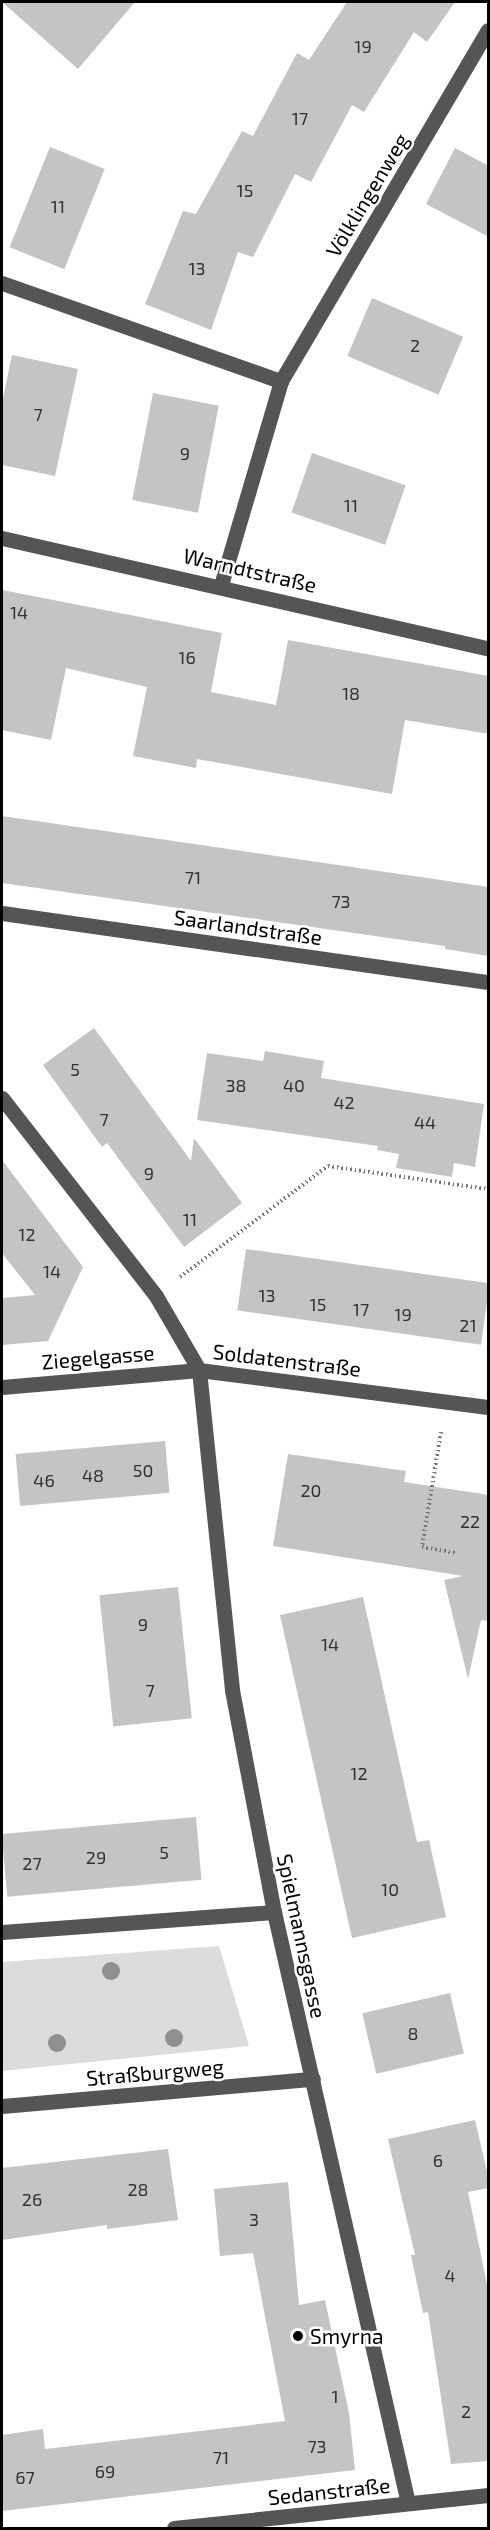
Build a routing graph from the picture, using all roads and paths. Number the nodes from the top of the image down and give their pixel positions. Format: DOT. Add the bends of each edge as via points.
graph roads {
  1 [pos="489,30"];
  2 [pos="2,283"];
  3 [pos="281,381"];
  4 [pos="2,538"];
  5 [pos="221,585"];
  6 [pos="489,648"];
  7 [pos="2,913"];
  8 [pos="489,982"];
  9 [pos="2,1098"];
  10 [pos="489,1189"];
  11 [pos="156,1296"];
  12 [pos="199,1370"];
  13 [pos="2,1387"];
  14 [pos="445,1402"];
  15 [pos="489,1407"];
  16 [pos="455,1553"];
  17 [pos="274,1912"];
  18 [pos="2,1932"];
  19 [pos="313,2079"];
  20 [pos="2,2106"];
  21 [pos="489,2495"];
  22 [pos="408,2503"];
  23 [pos="174,2529"];
  1 -- 3 [label="street, Völklingenweg"];
  2 -- 3 [label="street"];
  3 -- 5 [label="street, Völklingenweg"];
  4 -- 5 [label="street, Warndtstraße"];
  5 -- 6 [label="street, Warndtstraße"];
  7 -- 8 [label="street, Saarlandstraße"];
  9 -- 11 [label="street, Soldatenstraße"];
  10 -- 11 [label="path" via="328,1166"];
  11 -- 12 [label="street, Soldatenstraße"];
  12 -- 13 [label="street, Ziegelgasse"];
  12 -- 14 [label="street, Soldatenstraße"];
  12 -- 17 [label="street, Spielmannsgasse" via="232,1690"];
  14 -- 15 [label="street, Soldatenstraße"];
  14 -- 16 [label="path" via="422,1547"];
  17 -- 18 [label="street"];
  17 -- 19 [label="street, Spielmannsgasse"];
  19 -- 20 [label="street, Straßburgweg"];
  19 -- 22 [label="street, Spielmannsgasse"];
  21 -- 22 [label="street, Sedanstraße"];
  22 -- 23 [label="street, Sedanstraße"];
}
